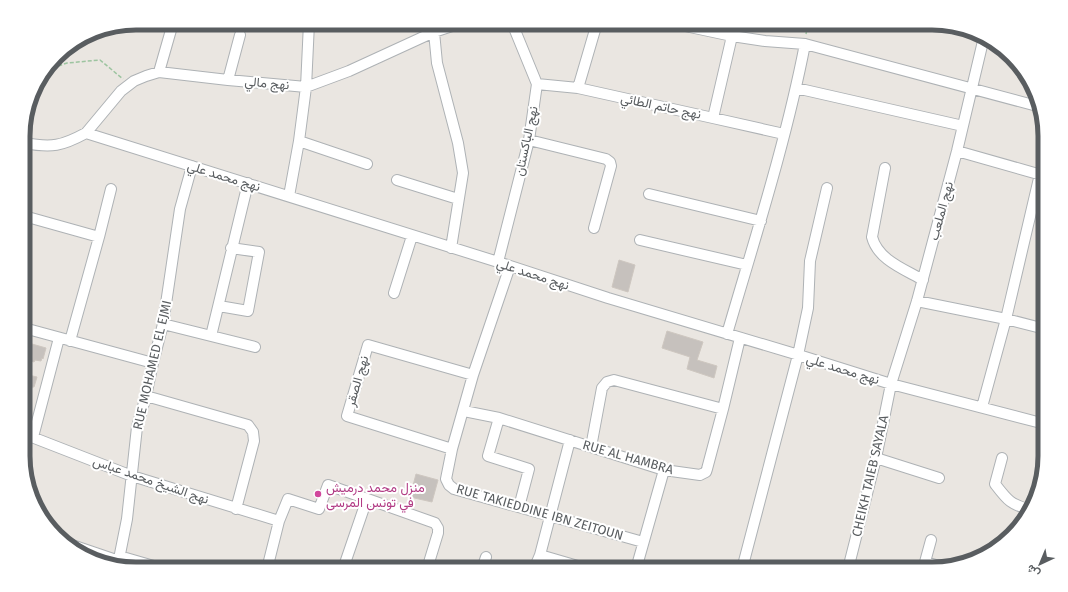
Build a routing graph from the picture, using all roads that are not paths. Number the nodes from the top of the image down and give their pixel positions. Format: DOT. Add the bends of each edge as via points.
graph roads {
  1 [pos="171,30"];
  2 [pos="309,30"];
  3 [pos="431,30"];
  4 [pos="435,30"];
  5 [pos="515,30"];
  6 [pos="595,30"];
  7 [pos="704,30"];
  8 [pos="733,30"];
  9 [pos="240,35"];
  10 [pos="732,36"];
  11 [pos="983,43"];
  12 [pos="805,44"];
  13 [pos="160,72"];
  14 [pos="228,80"];
  15 [pos="537,84"];
  16 [pos="306,87"];
  17 [pos="578,88"];
  18 [pos="796,88"];
  19 [pos="972,88"];
  20 [pos="1033,105"];
  21 [pos="713,118"];
  22 [pos="963,126"];
  23 [pos="86,133"];
  24 [pos="784,134"];
  25 [pos="529,140"];
  26 [pos="299,141"];
  27 [pos="30,144"];
  28 [pos="957,151"];
  29 [pos="367,164"];
  30 [pos="192,166"];
  31 [pos="885,168"];
  32 [pos="1038,174"];
  33 [pos="397,180"];
  34 [pos="248,183"];
  35 [pos="827,188"];
  36 [pos="111,190"];
  37 [pos="1038,191"];
  38 [pos="649,194"];
  39 [pos="289,196"];
  40 [pos="458,199"];
  41 [pos="30,218"];
  42 [pos="761,221"];
  43 [pos="594,228"];
  44 [pos="412,236"];
  45 [pos="99,237"];
  46 [pos="640,240"];
  47 [pos="231,248"];
  48 [pos="451,248"];
  49 [pos="498,262"];
  50 [pos="747,265"];
  51 [pos="510,266"];
  52 [pos="922,280"];
  53 [pos="394,292"];
  54 [pos="918,301"];
  55 [pos="219,306"];
  56 [pos="1006,320"];
  57 [pos="163,324"];
  58 [pos="1038,327"];
  59 [pos="30,330"];
  60 [pos="727,334"];
  61 [pos="211,336"];
  62 [pos="59,338"];
  63 [pos="740,338"];
  64 [pos="70,341"];
  65 [pos="255,347"];
  66 [pos="798,355"];
  67 [pos="152,363"];
  68 [pos="473,374"];
  69 [pos="891,384"];
  70 [pos="146,396"];
  71 [pos="982,407"];
  72 [pos="723,409"];
  73 [pos="464,411"];
  74 [pos="499,418"];
  75 [pos="1038,422"];
  76 [pos="30,430"];
  77 [pos="30,437"];
  78 [pos="570,440"];
  79 [pos="591,447"];
  80 [pos="452,449"];
  81 [pos="876,458"];
  82 [pos="1002,458"];
  83 [pos="664,470"];
  84 [pos="132,476"];
  85 [pos="939,478"];
  86 [pos="367,499"];
  87 [pos="519,507"];
  88 [pos="1024,508"];
  89 [pos="236,509"];
  90 [pos="550,515"];
  91 [pos="279,521"];
  92 [pos="931,540"];
  93 [pos="644,542"];
  94 [pos="540,554"];
  95 [pos="486,557"];
  96 [pos="119,560"];
  97 [pos="122,561"];
  98 [pos="140,562"];
  99 [pos="269,562"];
  100 [pos="344,562"];
  101 [pos="429,562"];
  102 [pos="484,562"];
  103 [pos="537,562"];
  104 [pos="566,562"];
  105 [pos="638,562"];
  106 [pos="744,562"];
  107 [pos="850,562"];
  108 [pos="925,562"];
  1 -- 13 [label="street"];
  2 -- 16 [label="street"];
  3 -- 16 [label="street, نهج مالي" via="349,71"];
  4 -- 40 [label="street" via="436,63 462,163 463,173"];
  5 -- 15 [label="street"];
  6 -- 17 [label="street"];
  7 -- 10 [label="street"];
  8 -- 10 [label="street, نهج حاتم الطائي"];
  9 -- 14 [label="street"];
  10 -- 12 [label="street"];
  10 -- 21 [label="street, نهج حاتم الطائي"];
  11 -- 19 [label="street, نهج الملعب"];
  12 -- 18 [label="street"];
  12 -- 19 [label="street"];
  13 -- 14 [label="street, نهج مالي"];
  13 -- 23 [label="street, نهج مالي" via="129,84"];
  14 -- 16 [label="street, نهج مالي"];
  15 -- 17 [label="street, نهج حاتم الطائي"];
  15 -- 25 [label="street, نهج الباكستان"];
  16 -- 26 [label="street"];
  17 -- 21 [label="street, نهج حاتم الطائي"];
  18 -- 22 [label="street"];
  18 -- 24 [label="street"];
  19 -- 20 [label="street"];
  19 -- 22 [label="street, نهج الملعب"];
  21 -- 24 [label="street"];
  22 -- 28 [label="street, نهج الملعب"];
  23 -- 27 [label="street" via="58,146"];
  23 -- 30 [label="street, نهج محمد علي"];
  24 -- 42 [label="street"];
  25 -- 43 [label="street" via="610,162"];
  25 -- 49 [label="street, نهج الباكستان"];
  26 -- 29 [label="street"];
  26 -- 39 [label="street"];
  28 -- 32 [label="street"];
  28 -- 52 [label="street, نهج الملعب"];
  30 -- 34 [label="street, نهج محمد علي"];
  30 -- 57 [label="street, RUE MOHAMED EL EJMI" via="180,209"];
  31 -- 52 [label="street" via="872,237 876,249 891,262"];
  33 -- 40 [label="street"];
  34 -- 39 [label="street, نهج محمد علي"];
  34 -- 47 [label="street"];
  35 -- 66 [label="street" via="810,261 808,308"];
  36 -- 45 [label="street"];
  37 -- 56 [label="street"];
  38 -- 42 [label="street"];
  39 -- 44 [label="street, نهج محمد علي"];
  40 -- 48 [label="street"];
  41 -- 45 [label="street"];
  42 -- 50 [label="street"];
  44 -- 48 [label="street, نهج محمد علي"];
  44 -- 53 [label="street"];
  45 -- 64 [label="street"];
  46 -- 50 [label="street"];
  47 -- 55 [label="street"];
  47 -- 55 [label="street" via="259,252 248,311"];
  48 -- 49 [label="street, نهج محمد علي"];
  49 -- 51 [label="street, نهج محمد علي"];
  50 -- 60 [label="street"];
  51 -- 60 [label="street, نهج محمد علي"];
  51 -- 68 [label="street, RUE TAKIEDDINE IBN ZEITOUN"];
  52 -- 54 [label="street, نهج الملعب"];
  54 -- 56 [label="street"];
  54 -- 69 [label="street, نهج الملعب"];
  55 -- 61 [label="street"];
  56 -- 58 [label="street"];
  56 -- 71 [label="street"];
  57 -- 61 [label="street"];
  57 -- 67 [label="street, RUE MOHAMED EL EJMI"];
  59 -- 62 [label="street"];
  60 -- 63 [label="street, نهج محمد علي"];
  61 -- 65 [label="street"];
  62 -- 64 [label="street"];
  62 -- 76 [label="street"];
  63 -- 66 [label="street, نهج محمد علي"];
  63 -- 72 [label="street, RUE AL HAMBRA"];
  64 -- 67 [label="street"];
  66 -- 69 [label="street, نهج محمد علي"];
  66 -- 106 [label="street"];
  67 -- 70 [label="street, RUE MOHAMED EL EJMI"];
  68 -- 73 [label="street, RUE TAKIEDDINE IBN ZEITOUN"];
  68 -- 80 [label="street, نهج الصقر" via="368,345 347,416"];
  69 -- 71 [label="street, نهج محمد علي"];
  69 -- 81 [label="street, CHEIKH TAIEB SAYALA"];
  70 -- 84 [label="street, RUE MOHAMED EL EJMI" via="137,427"];
  70 -- 89 [label="street" via="248,425 253,432 254,441"];
  71 -- 75 [label="street, نهج محمد علي"];
  72 -- 79 [label="street" via="614,380 607,382 602,388"];
  72 -- 83 [label="street, RUE AL HAMBRA" via="706,472 700,475"];
  73 -- 74 [label="street, RUE AL HAMBRA"];
  73 -- 80 [label="street, RUE TAKIEDDINE IBN ZEITOUN"];
  74 -- 78 [label="street, RUE AL HAMBRA"];
  74 -- 87 [label="street" via="488,456 529,469"];
  77 -- 84 [label="street, نهج الشيخ محمد عباس"];
  78 -- 79 [label="street, RUE AL HAMBRA"];
  78 -- 90 [label="street"];
  79 -- 83 [label="street, RUE AL HAMBRA"];
  80 -- 87 [label="street, RUE TAKIEDDINE IBN ZEITOUN" via="446,479 454,490"];
  81 -- 85 [label="street"];
  81 -- 107 [label="street, CHEIKH TAIEB SAYALA"];
  82 -- 88 [label="street" via="995,484 1007,500"];
  83 -- 93 [label="street"];
  84 -- 89 [label="street, نهج الشيخ محمد عباس"];
  84 -- 96 [label="street, RUE MOHAMED EL EJMI"];
  86 -- 91 [label="street" via="328,485 319,509 288,499"];
  86 -- 100 [label="street"];
  86 -- 101 [label="street" via="435,523 438,533"];
  87 -- 90 [label="street, RUE TAKIEDDINE IBN ZEITOUN"];
  89 -- 91 [label="street, نهج الشيخ محمد عباس"];
  90 -- 93 [label="street, RUE TAKIEDDINE IBN ZEITOUN"];
  90 -- 94 [label="street"];
  91 -- 99 [label="street"];
  92 -- 108 [label="street"];
  93 -- 105 [label="street"];
  94 -- 103 [label="street"];
  94 -- 104 [label="street"];
  95 -- 102 [label="street"];
  97 -- 98 [label="street" via="126,558"];
}
